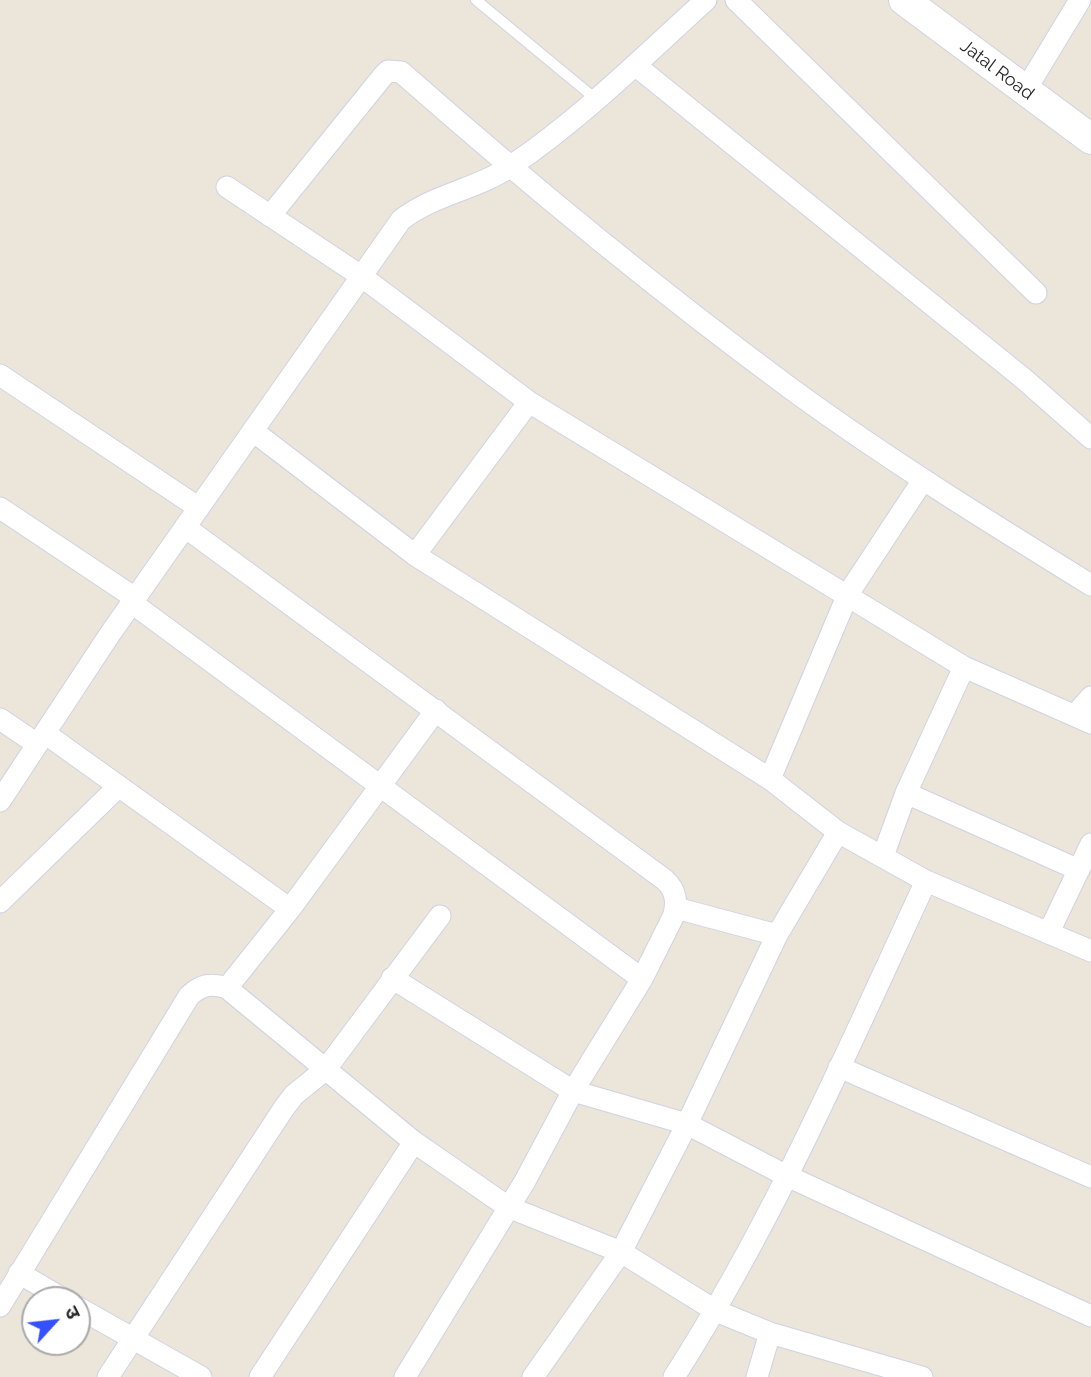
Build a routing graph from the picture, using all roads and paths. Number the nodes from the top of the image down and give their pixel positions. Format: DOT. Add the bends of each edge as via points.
graph roads {
  1 [pos="476,0"];
  2 [pos="706,0"];
  3 [pos="736,0"];
  4 [pos="904,0"];
  5 [pos="1080,0"];
  6 [pos="635,65"];
  7 [pos="1025,91"];
  8 [pos="597,100"];
  9 [pos="1091,139"];
  10 [pos="510,167"];
  11 [pos="227,187"];
  12 [pos="270,216"];
  13 [pos="361,276"];
  14 [pos="1036,293"];
  15 [pos="0,375"];
  16 [pos="529,402"];
  17 [pos="253,431"];
  18 [pos="1091,438"];
  19 [pos="923,481"];
  20 [pos="0,508"];
  21 [pos="199,508"];
  22 [pos="185,527"];
  23 [pos="415,555"];
  24 [pos="1091,585"];
  25 [pos="848,594"];
  26 [pos="133,601"];
  27 [pos="964,667"];
  28 [pos="1091,697"];
  29 [pos="436,710"];
  30 [pos="0,719"];
  31 [pos="1083,719"];
  32 [pos="41,739"];
  33 [pos="770,779"];
  34 [pos="119,786"];
  35 [pos="382,786"];
  36 [pos="906,793"];
  37 [pos="0,802"];
  38 [pos="838,832"];
  39 [pos="1091,844"];
  40 [pos="883,856"];
  41 [pos="1080,870"];
  42 [pos="926,881"];
  43 [pos="0,902"];
  44 [pos="676,908"];
  45 [pos="290,909"];
  46 [pos="440,916"];
  47 [pos="1049,932"];
  48 [pos="777,935"];
  49 [pos="1091,951"];
  50 [pos="392,978"];
  51 [pos="642,979"];
  52 [pos="228,988"];
  53 [pos="839,1067"];
  54 [pos="326,1069"];
  55 [pos="573,1091"];
  56 [pos="687,1124"];
  57 [pos="414,1142"];
  58 [pos="785,1175"];
  59 [pos="1091,1177"];
  60 [pos="508,1207"];
  61 [pos="621,1252"];
  62 [pos="19,1273"];
  63 [pos="41,1286"];
  64 [pos="0,1306"];
  65 [pos="716,1311"];
  66 [pos="91,1315"];
  67 [pos="1091,1316"];
  68 [pos="770,1333"];
  69 [pos="132,1339"];
  70 [pos="873,1369"];
  71 [pos="108,1377"];
  72 [pos="201,1377"];
  73 [pos="260,1377"];
  74 [pos="405,1377"];
  75 [pos="533,1377"];
  76 [pos="674,1377"];
  77 [pos="757,1377"];
  78 [pos="922,1377"];
  1 -- 8 [label="lane"];
  2 -- 6 [label="street"];
  3 -- 14 [label="street"];
  4 -- 7 [label="main road, Jatal Road"];
  5 -- 7 [label="street"];
  6 -- 8 [label="street"];
  6 -- 18 [label="street"];
  7 -- 9 [label="main road, Jatal Road"];
  8 -- 10 [label="street"];
  10 -- 12 [label="street" via="401,72 388,71"];
  10 -- 13 [label="street" via="476,185 419,205 401,220"];
  10 -- 19 [label="street" via="790,388"];
  11 -- 12 [label="street"];
  12 -- 13 [label="street"];
  13 -- 16 [label="street"];
  13 -- 17 [label="street"];
  15 -- 21 [label="street"];
  16 -- 23 [label="street"];
  16 -- 25 [label="street"];
  17 -- 21 [label="street"];
  17 -- 23 [label="street"];
  19 -- 24 [label="street"];
  19 -- 25 [label="street"];
  20 -- 26 [label="street"];
  21 -- 22 [label="street"];
  22 -- 26 [label="street"];
  22 -- 29 [label="street"];
  23 -- 33 [label="street"];
  25 -- 27 [label="street"];
  25 -- 33 [label="street"];
  26 -- 32 [label="street"];
  26 -- 35 [label="street"];
  27 -- 31 [label="street"];
  27 -- 36 [label="street"];
  28 -- 31 [label="street"];
  29 -- 35 [label="street"];
  29 -- 44 [label="street" via="666,880 674,890"];
  30 -- 32 [label="street"];
  32 -- 34 [label="street"];
  32 -- 37 [label="street"];
  33 -- 38 [label="street"];
  34 -- 43 [label="street"];
  34 -- 45 [label="street"];
  35 -- 45 [label="street"];
  35 -- 51 [label="street"];
  36 -- 40 [label="street"];
  36 -- 41 [label="street"];
  38 -- 40 [label="street"];
  38 -- 48 [label="street"];
  39 -- 41 [label="street"];
  40 -- 42 [label="street"];
  41 -- 47 [label="street"];
  42 -- 47 [label="street"];
  42 -- 53 [label="street"];
  44 -- 48 [label="street"];
  44 -- 51 [label="street"];
  45 -- 52 [label="street"];
  46 -- 50 [label="street"];
  47 -- 49 [label="street"];
  48 -- 56 [label="street"];
  50 -- 54 [label="street"];
  50 -- 55 [label="street"];
  51 -- 55 [label="street"];
  52 -- 54 [label="street"];
  52 -- 62 [label="street" via="212,983 189,996"];
  53 -- 58 [label="street"];
  53 -- 59 [label="street"];
  54 -- 57 [label="street"];
  54 -- 69 [label="street" via="284,1108"];
  55 -- 56 [label="street"];
  55 -- 60 [label="street"];
  56 -- 58 [label="street"];
  56 -- 61 [label="street"];
  57 -- 60 [label="street"];
  57 -- 73 [label="street"];
  58 -- 65 [label="street"];
  58 -- 67 [label="street"];
  60 -- 61 [label="street"];
  60 -- 74 [label="street"];
  61 -- 65 [label="street"];
  61 -- 75 [label="street"];
  62 -- 63 [label="street"];
  62 -- 64 [label="street"];
  65 -- 68 [label="street"];
  65 -- 76 [label="street"];
  66 -- 69 [label="street"];
  68 -- 70 [label="street"];
  68 -- 77 [label="street"];
  69 -- 71 [label="street"];
  69 -- 72 [label="street"];
  70 -- 78 [label="street"];
}
